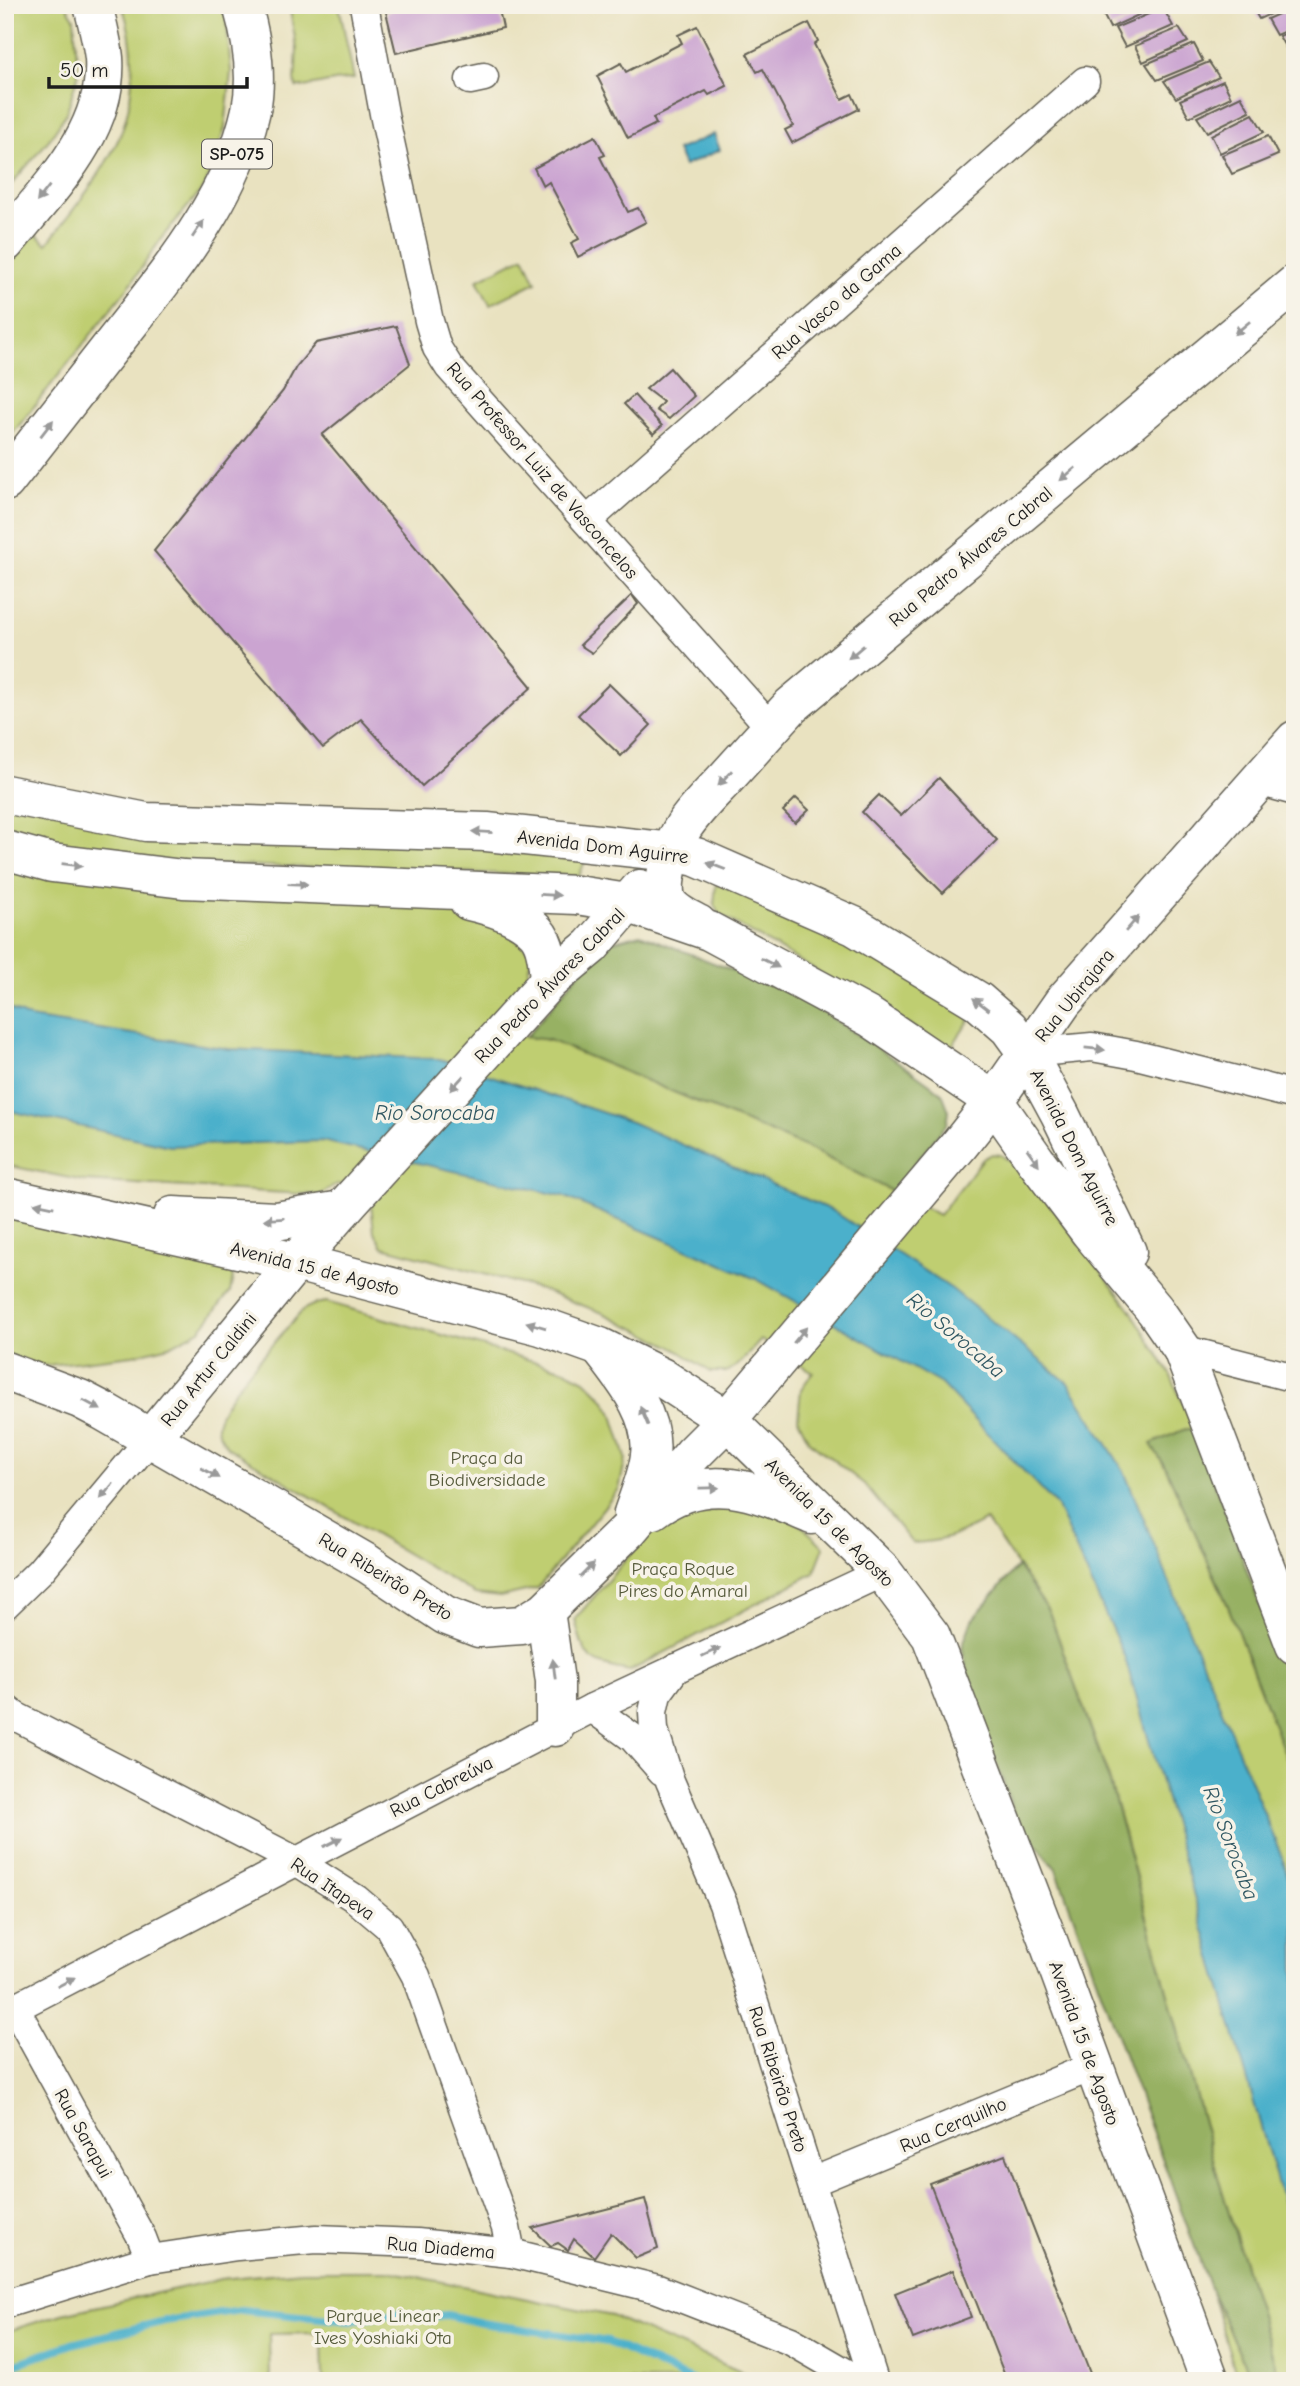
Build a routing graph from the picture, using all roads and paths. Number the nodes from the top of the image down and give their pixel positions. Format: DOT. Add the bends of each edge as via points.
graph roads {
  1 [pos="93,5"];
  2 [pos="242,5"];
  3 [pos="364,5"];
  4 [pos="1085,81"];
  5 [pos="5,243"];
  6 [pos="1295,284"];
  7 [pos="5,482"];
  8 [pos="587,521"];
  9 [pos="771,728"];
  10 [pos="1295,740"];
  11 [pos="1258,781"];
  12 [pos="1295,791"];
  13 [pos="5,794"];
  14 [pos="5,850"];
  15 [pos="672,852"];
  16 [pos="427,889"];
  17 [pos="627,903"];
  18 [pos="709,931"];
  19 [pos="542,988"];
  20 [pos="1027,1053"];
  21 [pos="1295,1095"];
  22 [pos="994,1101"];
  23 [pos="5,1197"];
  24 [pos="345,1206"];
  25 [pos="82,1212"];
  26 [pos="296,1262"];
  27 [pos="1155,1310"];
  28 [pos="600,1347"];
  29 [pos="1182,1349"];
  30 [pos="5,1371"];
  31 [pos="1295,1378"];
  32 [pos="46,1386"];
  33 [pos="5,1390"];
  34 [pos="727,1420"];
  35 [pos="151,1438"];
  36 [pos="832,1523"];
  37 [pos="629,1529"];
  38 [pos="883,1572"];
  39 [pos="5,1605"];
  40 [pos="545,1611"];
  41 [pos="1295,1645"];
  42 [pos="676,1668"];
  43 [pos="5,1708"];
  44 [pos="592,1708"];
  45 [pos="555,1727"];
  46 [pos="670,1781"];
  47 [pos="296,1861"];
  48 [pos="10,2011"];
  49 [pos="1094,2066"];
  50 [pos="811,2182"];
  51 [pos="511,2253"];
  52 [pos="150,2259"];
  53 [pos="5,2304"];
  54 [pos="860,2381"];
  55 [pos="874,2381"];
  56 [pos="1210,2381"];
  1 -- 5 [label="main road, one-way" via="104,58 96,113 82,146"];
  7 -- 2 [label="main road, SP-075, one-way" via="159,285 227,179 251,110 254,81 253,51"];
  3 -- 8 [label="street, Rua Professor Luiz de Vasconcelos" via="437,348"];
  4 -- 8 [label="street, Rua Vasco da Gama"];
  6 -- 9 [label="main road, Rua Pedro Álvares Cabral, one-way" via="791,706"];
  8 -- 9 [label="street, Rua Professor Luiz de Vasconcelos"];
  9 -- 15 [label="main road, Rua Pedro Álvares Cabral, one-way" via="682,828"];
  10 -- 11 [label="main road, Rua Ubirajara"];
  11 -- 12 [label="street"];
  20 -- 11 [label="main road, Rua Ubirajara, one-way" via="1063,1002"];
  15 -- 13 [label="main road, Avenida Dom Aguirre, one-way" via="487,832 146,822"];
  14 -- 16 [label="main road, Avenida Dom Aguirre, one-way" via="52,863 183,879"];
  15 -- 17 [label="main road, Rua Pedro Álvares Cabral"];
  15 -- 18 [label="main road, Rua Pedro Álvares Cabral" via="666,899 672,908"];
  20 -- 15 [label="main road, Avenida Dom Aguirre, one-way" via="1009,1028 978,1001 854,926 696,857"];
  16 -- 17 [label="main road, Avenida Dom Aguirre, one-way" via="577,895"];
  16 -- 19 [label="main road" via="498,910 535,931 547,959"];
  17 -- 18 [label="main road, Avenida Dom Aguirre"];
  17 -- 19 [label="main road, Rua Pedro Álvares Cabral" via="591,946"];
  18 -- 22 [label="main road, Avenida Dom Aguirre, one-way" via="871,1018"];
  19 -- 24 [label="main road, Rua Pedro Álvares Cabral, one-way"];
  20 -- 21 [label="street, one-way" via="1092,1047"];
  20 -- 22 [label="main road, Rua Ubirajara"];
  20 -- 27 [label="main road, Avenida Dom Aguirre"];
  22 -- 27 [label="main road, Avenida Dom Aguirre, one-way" via="1090,1232"];
  34 -- 22 [label="main road, Rua Ubirajara, one-way"];
  25 -- 23 [label="main road, Avenida 15 de Agosto, one-way"];
  24 -- 25 [label="main road, one-way" via="276,1221"];
  24 -- 26 [label="main road, Rua Artur Caldini"];
  25 -- 26 [label="main road, Avenida 15 de Agosto"];
  28 -- 26 [label="main road, Avenida 15 de Agosto, one-way" via="541,1325"];
  26 -- 35 [label="main road, Rua Artur Caldini"];
  27 -- 29 [label="main road, Avenida Dom Aguirre"];
  28 -- 34 [label="main road, Avenida 15 de Agosto" via="661,1377"];
  37 -- 28 [label="main road, one-way" via="652,1441 647,1419"];
  29 -- 31 [label="street"];
  29 -- 41 [label="main road, Avenida Dom Aguirre"];
  30 -- 32 [label="main road, Rua Artur Caldini"];
  32 -- 33 [label="street, Rua Artur Caldini"];
  32 -- 35 [label="main road, Rua Artur Caldini, one-way"];
  34 -- 36 [label="main road, Avenida 15 de Agosto"];
  34 -- 37 [label="main road, Rua Ribeirão Preto"];
  35 -- 39 [label="street, one-way" via="40,1571"];
  35 -- 40 [label="main road, Rua Ribeirão Preto, one-way" via="368,1564 445,1615 479,1628 522,1625"];
  37 -- 36 [label="main road, one-way" via="664,1502 703,1486 767,1495"];
  36 -- 38 [label="main road, Avenida 15 de Agosto"];
  40 -- 37 [label="main road, Rua Ribeirão Preto, one-way"];
  42 -- 38 [label="street, Rua Cabreúva, one-way"];
  38 -- 49 [label="main road, Avenida 15 de Agosto" via="931,1636"];
  45 -- 40 [label="main road, one-way" via="555,1681"];
  42 -- 44 [label="street, Rua Cabreúva"];
  42 -- 46 [label="street, Rua Ribeirão Preto" via="657,1694 653,1712"];
  43 -- 47 [label="street, Rua Itapeva"];
  44 -- 45 [label="street, Rua Cabreúva"];
  44 -- 46 [label="street, Rua Ribeirão Preto" via="633,1738"];
  47 -- 45 [label="street, Rua Cabreúva, one-way"];
  46 -- 50 [label="street, Rua Ribeirão Preto" via="723,1904"];
  48 -- 47 [label="street, Rua Cabreúva, one-way"];
  47 -- 51 [label="street, Rua Itapeva" via="356,1899 389,1927 396,1939 416,1976"];
  48 -- 52 [label="street, Rua Sarapui"];
  49 -- 50 [label="street, Rua Cerquilho"];
  49 -- 56 [label="main road, Avenida 15 de Agosto"];
  50 -- 55 [label="street, Rua Ribeirão Preto"];
  51 -- 52 [label="street, Rua Diadema" via="316,2239"];
  51 -- 54 [label="street, Rua Diadema" via="658,2289 791,2341"];
  52 -- 53 [label="street, Rua Diadema"];
}
